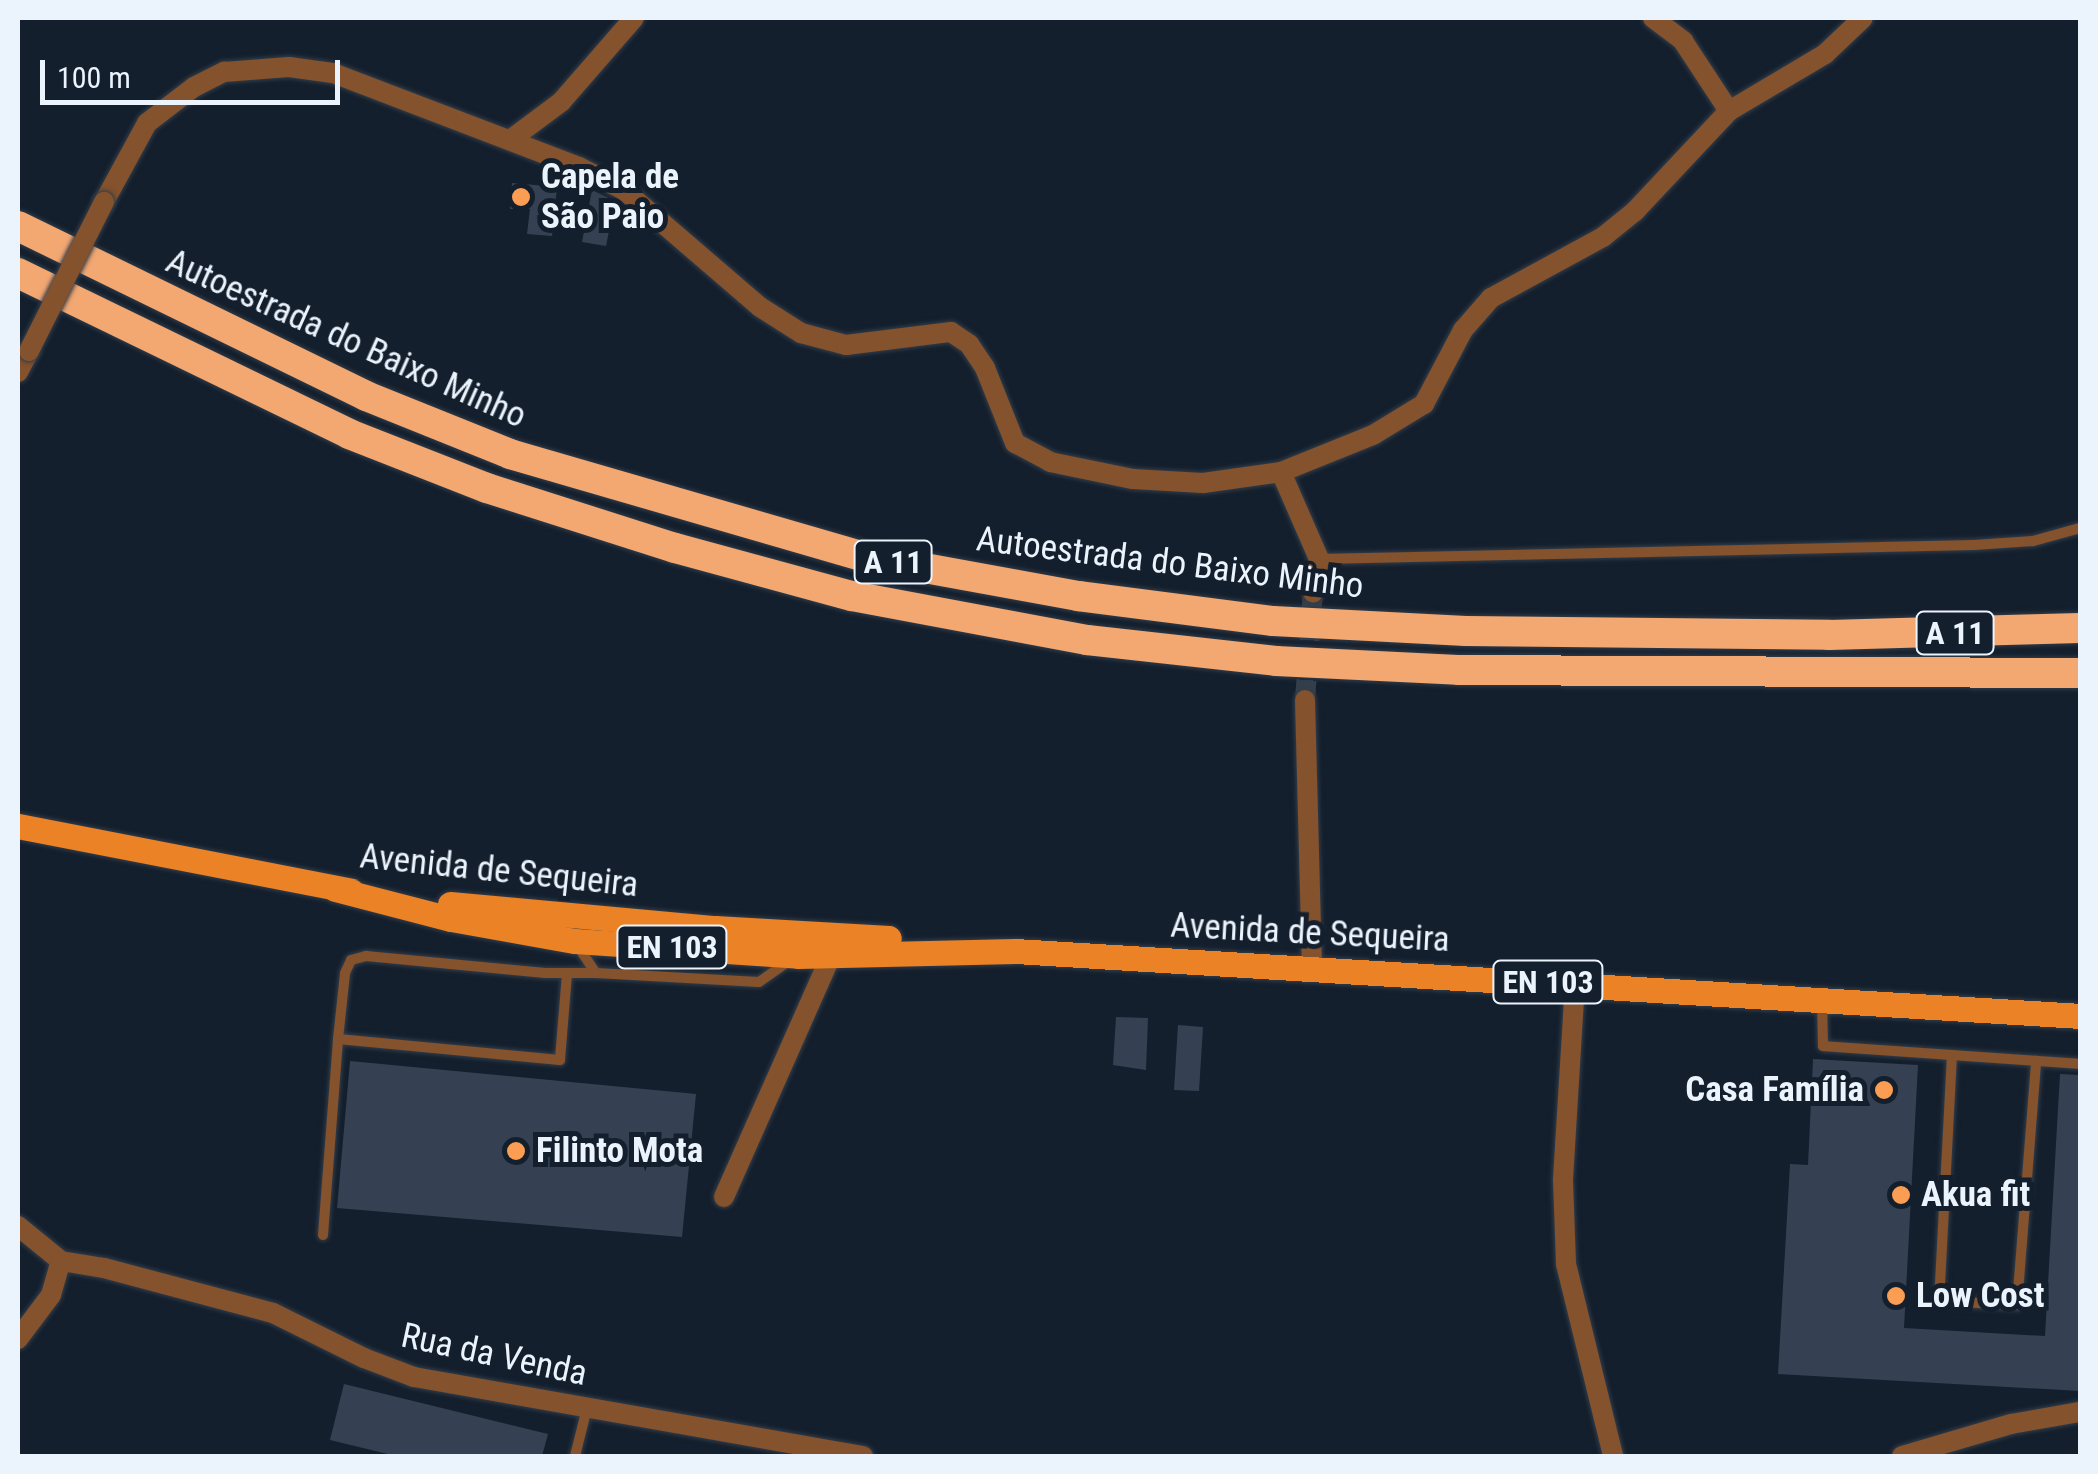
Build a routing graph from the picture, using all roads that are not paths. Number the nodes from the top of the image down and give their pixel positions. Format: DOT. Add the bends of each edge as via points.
graph roads {
  1 [pos="634,18"];
  2 [pos="1654,18"];
  3 [pos="1864,18"];
  4 [pos="1729,111"];
  5 [pos="510,140"];
  6 [pos="18,226"];
  7 [pos="18,273"];
  8 [pos="18,372"];
  9 [pos="1281,472"];
  10 [pos="2080,528"];
  11 [pos="1319,559"];
  12 [pos="1313,592"];
  13 [pos="2080,628"];
  14 [pos="2080,674"];
  15 [pos="1305,700"];
  16 [pos="18,826"];
  17 [pos="335,889"];
  18 [pos="673,925"];
  19 [pos="715,928"];
  20 [pos="575,941"];
  21 [pos="1014,951"];
  22 [pos="831,955"];
  23 [pos="767,964"];
  24 [pos="1312,968"];
  25 [pos="568,974"];
  26 [pos="596,974"];
  27 [pos="1575,982"];
  28 [pos="1822,1000"];
  29 [pos="2080,1016"];
  30 [pos="338,1039"];
  31 [pos="1952,1056"];
  32 [pos="2036,1062"];
  33 [pos="2080,1064"];
  34 [pos="724,1197"];
  35 [pos="18,1226"];
  36 [pos="323,1235"];
  37 [pos="61,1262"];
  38 [pos="18,1339"];
  39 [pos="587,1408"];
  40 [pos="2080,1412"];
  41 [pos="575,1456"];
  42 [pos="864,1456"];
  43 [pos="1614,1456"];
  44 [pos="1902,1456"];
  1 -- 5 [label="street" via="561,102"];
  2 -- 4 [label="street" via="1683,41"];
  3 -- 4 [label="street" via="1825,54"];
  4 -- 9 [label="street" via="1603,237 1491,298 1463,330 1424,404 1372,435"];
  5 -- 8 [label="street, bridge" via="333,73 224,72 148,122"];
  5 -- 9 [label="street" via="624,190 801,333 846,345 951,332 985,368 1015,442 1050,462 1133,479 1204,484"];
  6 -- 13 [label="highway, Autoestrada do Baixo Minho / A 11" via="366,396 510,454 864,557 1078,596 1292,622 1810,634"];
  7 -- 14 [label="highway, A 11" via="349,434 487,488 852,596 1087,640 1276,661 1458,670"];
  9 -- 11 [label="street"];
  10 -- 11 [label="lane" via="2033,541 1974,545"];
  11 -- 12 [label="street"];
  15 -- 24 [label="street"];
  16 -- 17 [label="main road, Avenida de Sequeira / EN 103"];
  17 -- 18 [label="main road, Avenida de Sequeira / EN 103"];
  17 -- 20 [label="main road, Avenida de Sequeira / EN 103" via="434,916"];
  18 -- 19 [label="main road, Avenida de Sequeira / EN 103"];
  18 -- 20 [label="lane" via="598,930"];
  19 -- 21 [label="main road, Avenida de Sequeira / EN 103"];
  19 -- 23 [label="lane" via="743,938"];
  20 -- 23 [label="main road, Avenida de Sequeira / EN 103"];
  20 -- 26 [label="lane"];
  21 -- 22 [label="main road, Avenida de Sequeira / EN 103"];
  21 -- 24 [label="main road, Avenida de Sequeira / EN 103"];
  22 -- 23 [label="main road, Avenida de Sequeira / EN 103"];
  22 -- 34 [label="street"];
  23 -- 26 [label="lane" via="759,982"];
  24 -- 27 [label="main road, Avenida de Sequeira / EN 103"];
  25 -- 26 [label="lane"];
  25 -- 30 [label="lane" via="351,960"];
  25 -- 30 [label="lane" via="560,1060"];
  27 -- 28 [label="main road, Avenida de Sequeira / EN 103"];
  27 -- 43 [label="street" via="1563,1180 1566,1264"];
  28 -- 29 [label="main road, Avenida de Sequeira / EN 103"];
  28 -- 31 [label="lane" via="1823,1046"];
  30 -- 36 [label="lane"];
  31 -- 32 [label="lane"];
  31 -- 32 [label="lane" via="1939,1301 2017,1305"];
  32 -- 33 [label="lane"];
  35 -- 37 [label="street"];
  37 -- 38 [label="street" via="52,1296"];
  37 -- 39 [label="street, Rua da Venda" via="273,1313 414,1377"];
  39 -- 41 [label="lane"];
  39 -- 42 [label="street, Rua da Venda"];
  40 -- 44 [label="street"];
}
